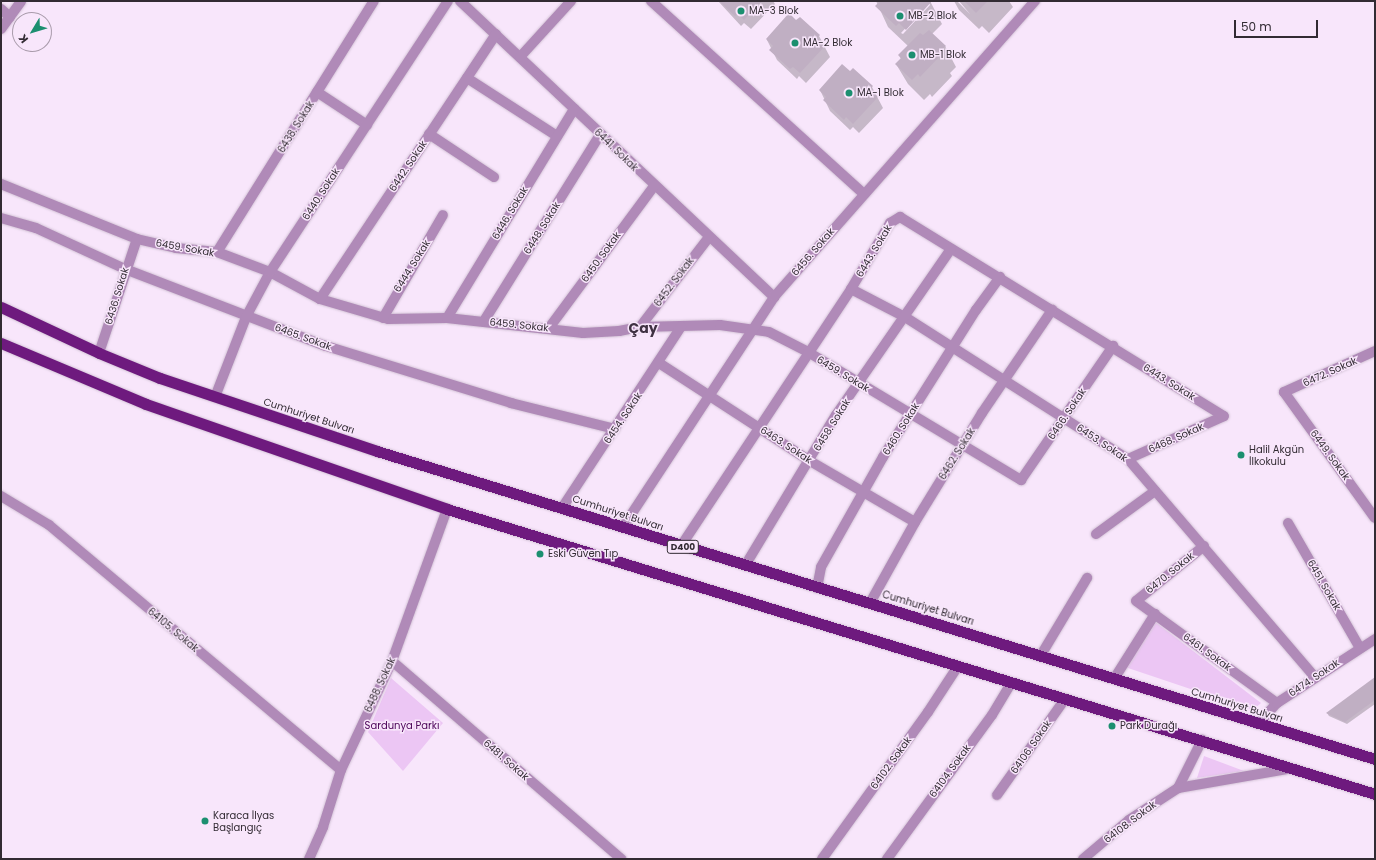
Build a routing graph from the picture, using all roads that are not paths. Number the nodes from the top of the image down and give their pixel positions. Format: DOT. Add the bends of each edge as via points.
graph roads {
  1 [pos="21,1"];
  2 [pos="374,1"];
  3 [pos="448,1"];
  4 [pos="460,1"];
  5 [pos="571,1"];
  6 [pos="651,1"];
  7 [pos="1035,1"];
  8 [pos="1,9"];
  9 [pos="10,17"];
  10 [pos="1,28"];
  11 [pos="496,34"];
  12 [pos="520,57"];
  13 [pos="467,78"];
  14 [pos="317,92"];
  15 [pos="574,110"];
  16 [pos="366,125"];
  17 [pos="429,134"];
  18 [pos="600,135"];
  19 [pos="557,136"];
  20 [pos="494,177"];
  21 [pos="1,184"];
  22 [pos="654,186"];
  23 [pos="864,194"];
  24 [pos="443,215"];
  25 [pos="1,218"];
  26 [pos="709,237"];
  27 [pos="137,239"];
  28 [pos="951,249"];
  29 [pos="216,252"];
  30 [pos="125,269"];
  31 [pos="270,272"];
  32 [pos="1000,277"];
  33 [pos="851,289"];
  34 [pos="774,297"];
  35 [pos="320,299"];
  36 [pos="1,307"];
  37 [pos="1052,310"];
  38 [pos="246,316"];
  39 [pos="905,317"];
  40 [pos="383,318"];
  41 [pos="446,318"];
  42 [pos="484,321"];
  43 [pos="640,327"];
  44 [pos="681,327"];
  45 [pos="549,328"];
  46 [pos="752,331"];
  47 [pos="1,343"];
  48 [pos="1113,346"];
  49 [pos="953,347"];
  50 [pos="808,352"];
  51 [pos="1375,352"];
  52 [pos="99,354"];
  53 [pos="659,363"];
  54 [pos="1004,380"];
  55 [pos="859,383"];
  56 [pos="1284,392"];
  57 [pos="710,394"];
  58 [pos="215,397"];
  59 [pos="910,415"];
  60 [pos="1224,416"];
  61 [pos="1065,418"];
  62 [pos="758,427"];
  63 [pos="615,429"];
  64 [pos="962,446"];
  65 [pos="1128,459"];
  66 [pos="810,461"];
  67 [pos="1021,480"];
  68 [pos="1155,491"];
  69 [pos="863,492"];
  70 [pos="1,496"];
  71 [pos="447,508"];
  72 [pos="562,508"];
  73 [pos="1375,518"];
  74 [pos="915,522"];
  75 [pos="1288,523"];
  76 [pos="623,527"];
  77 [pos="1096,534"];
  78 [pos="681,546"];
  79 [pos="1204,546"];
  80 [pos="746,564"];
  81 [pos="1087,578"];
  82 [pos="817,588"];
  83 [pos="1136,601"];
  84 [pos="870,603"];
  85 [pos="1155,614"];
  86 [pos="1375,639"];
  87 [pos="1360,648"];
  88 [pos="1040,655"];
  89 [pos="392,661"];
  90 [pos="958,666"];
  91 [pos="1315,677"];
  92 [pos="1114,679"];
  93 [pos="1011,683"];
  94 [pos="1065,699"];
  95 [pos="1277,703"];
  96 [pos="1258,724"];
  97 [pos="1202,740"];
  98 [pos="1375,759"];
  99 [pos="1288,769"];
  100 [pos="341,770"];
  101 [pos="1178,788"];
  102 [pos="1375,794"];
  103 [pos="997,795"];
  104 [pos="309,859"];
  105 [pos="621,859"];
  106 [pos="822,859"];
  107 [pos="887,859"];
  108 [pos="1083,859"];
  1 -- 9 [label="street"];
  2 -- 14 [label="street, 6438. Sokak"];
  3 -- 16 [label="street, 6440. Sokak"];
  4 -- 11 [label="street, 6441. Sokak"];
  5 -- 12 [label="street"];
  6 -- 23 [label="street"];
  7 -- 23 [label="street, 6456. Sokak"];
  8 -- 9 [label="street"];
  9 -- 10 [label="street"];
  11 -- 12 [label="street, 6441. Sokak"];
  11 -- 13 [label="street, 6442. Sokak"];
  12 -- 15 [label="street, 6441. Sokak"];
  13 -- 17 [label="street, 6442. Sokak"];
  13 -- 19 [label="street"];
  14 -- 16 [label="street"];
  14 -- 29 [label="street, 6438. Sokak"];
  15 -- 18 [label="street, 6441. Sokak"];
  15 -- 19 [label="street, 6446. Sokak"];
  16 -- 31 [label="street, 6440. Sokak"];
  17 -- 20 [label="street"];
  17 -- 35 [label="street, 6442. Sokak"];
  18 -- 22 [label="street, 6441. Sokak"];
  18 -- 42 [label="street, 6448. Sokak"];
  19 -- 41 [label="street, 6446. Sokak"];
  21 -- 27 [label="street, 6459. Sokak"];
  22 -- 26 [label="street, 6441. Sokak"];
  22 -- 45 [label="street, 6450. Sokak"];
  23 -- 34 [label="street, 6456. Sokak"];
  24 -- 40 [label="street, 6444. Sokak"];
  25 -- 30 [label="street, 6465. Sokak" via="41,230"];
  26 -- 34 [label="street, 6441. Sokak"];
  26 -- 43 [label="street, 6452. Sokak"];
  27 -- 29 [label="street, 6459. Sokak" via="176,248"];
  27 -- 30 [label="street, 6436. Sokak"];
  28 -- 32 [label="street, 6443. Sokak"];
  28 -- 33 [label="street, 6443. Sokak" via="900,217 895,218"];
  28 -- 39 [label="street, 6458. Sokak"];
  29 -- 31 [label="street, 6459. Sokak"];
  30 -- 38 [label="street, 6465. Sokak"];
  30 -- 52 [label="street, 6436. Sokak"];
  31 -- 35 [label="street, 6459. Sokak"];
  31 -- 38 [label="street, 6440. Sokak"];
  32 -- 37 [label="street, 6443. Sokak"];
  32 -- 49 [label="street, 6460. Sokak"];
  33 -- 39 [label="street, 6453. Sokak"];
  33 -- 50 [label="street, 6443. Sokak"];
  34 -- 46 [label="street, 6456. Sokak"];
  35 -- 40 [label="street, 6459. Sokak"];
  36 -- 52 [label="highway, Cumhuriyet Bulvarı / D400"];
  37 -- 48 [label="street, 6443. Sokak"];
  37 -- 54 [label="street, 6462. Sokak"];
  38 -- 58 [label="street, 6440. Sokak"];
  38 -- 63 [label="street, 6465. Sokak" via="418,376"];
  39 -- 49 [label="street, 6453. Sokak"];
  39 -- 55 [label="street, 6458. Sokak"];
  40 -- 41 [label="street, 6459. Sokak"];
  41 -- 42 [label="street, 6459. Sokak"];
  42 -- 45 [label="street, 6459. Sokak"];
  43 -- 44 [label="street, 6459. Sokak"];
  43 -- 45 [label="street, 6459. Sokak" via="583,333"];
  44 -- 46 [label="street, 6459. Sokak" via="720,326"];
  44 -- 53 [label="street, 6454. Sokak"];
  46 -- 50 [label="street, 6459. Sokak" via="769,332"];
  46 -- 57 [label="street, 6456. Sokak"];
  47 -- 71 [label="highway" via="146,404"];
  48 -- 60 [label="street, 6443. Sokak"];
  48 -- 61 [label="street, 6466. Sokak"];
  49 -- 54 [label="street, 6453. Sokak"];
  49 -- 59 [label="street, 6460. Sokak"];
  50 -- 55 [label="street, 6459. Sokak"];
  50 -- 62 [label="street, 6443. Sokak"];
  51 -- 56 [label="street, 6472. Sokak"];
  52 -- 58 [label="highway, Cumhuriyet Bulvarı / D400"];
  53 -- 57 [label="street, 6463. Sokak"];
  53 -- 63 [label="street, 6454. Sokak"];
  54 -- 61 [label="street, 6453. Sokak"];
  54 -- 64 [label="street, 6462. Sokak"];
  55 -- 59 [label="street, 6459. Sokak"];
  55 -- 66 [label="street, 6458. Sokak" via="836,415"];
  56 -- 73 [label="street, 6449. Sokak"];
  57 -- 62 [label="street, 6463. Sokak"];
  57 -- 76 [label="street, 6456. Sokak"];
  58 -- 72 [label="highway, Cumhuriyet Bulvarı / D400" via="377,451"];
  59 -- 64 [label="street, 6459. Sokak"];
  59 -- 69 [label="street, 6460. Sokak"];
  60 -- 65 [label="street, 6468. Sokak"];
  61 -- 65 [label="street, 6453. Sokak"];
  61 -- 67 [label="street, 6466. Sokak"];
  62 -- 66 [label="street, 6463. Sokak"];
  62 -- 78 [label="street, 6443. Sokak"];
  63 -- 72 [label="street, 6454. Sokak"];
  64 -- 67 [label="street, 6459. Sokak"];
  64 -- 74 [label="street, 6462. Sokak"];
  65 -- 68 [label="street, 6453. Sokak"];
  66 -- 69 [label="street, 6463. Sokak"];
  66 -- 80 [label="street, 6458. Sokak"];
  68 -- 77 [label="street"];
  68 -- 79 [label="street, 6453. Sokak"];
  69 -- 74 [label="street, 6463. Sokak"];
  69 -- 82 [label="street, 6460. Sokak" via="821,567"];
  70 -- 100 [label="street, 64105. Sokak" via="49,525"];
  71 -- 89 [label="street, 6488. Sokak"];
  71 -- 90 [label="highway"];
  72 -- 76 [label="highway, Cumhuriyet Bulvarı / D400"];
  74 -- 84 [label="street, 6462. Sokak"];
  75 -- 87 [label="street, 6451. Sokak"];
  76 -- 78 [label="highway, Cumhuriyet Bulvarı / D400"];
  78 -- 80 [label="highway, Cumhuriyet Bulvarı / D400"];
  79 -- 83 [label="street, 6470. Sokak"];
  79 -- 91 [label="street, 6453. Sokak"];
  80 -- 82 [label="highway, Cumhuriyet Bulvarı / D400"];
  81 -- 88 [label="street"];
  82 -- 84 [label="highway, Cumhuriyet Bulvarı / D400"];
  83 -- 85 [label="street, 6461. Sokak"];
  84 -- 88 [label="highway, Cumhuriyet Bulvarı / D400"];
  85 -- 92 [label="street"];
  85 -- 95 [label="street, 6461. Sokak"];
  86 -- 87 [label="street, 6474. Sokak"];
  87 -- 91 [label="street, 6474. Sokak"];
  88 -- 92 [label="highway, Cumhuriyet Bulvarı / D400"];
  89 -- 100 [label="street, 6488. Sokak"];
  89 -- 105 [label="street, 6481. Sokak"];
  90 -- 93 [label="highway"];
  90 -- 106 [label="street, 64102. Sokak"];
  91 -- 95 [label="street, 6474. Sokak"];
  92 -- 96 [label="highway, Cumhuriyet Bulvarı / D400"];
  93 -- 94 [label="highway"];
  93 -- 107 [label="street, 64104. Sokak" via="992,716"];
  94 -- 97 [label="highway"];
  94 -- 103 [label="street, 64106. Sokak"];
  95 -- 96 [label="street, 6474. Sokak"];
  96 -- 98 [label="highway, Cumhuriyet Bulvarı / D400"];
  97 -- 99 [label="highway"];
  97 -- 101 [label="street"];
  99 -- 101 [label="street"];
  99 -- 102 [label="highway"];
  100 -- 104 [label="street, 6488. Sokak" via="323,827"];
  101 -- 108 [label="street, 64108. Sokak" via="1129,820"];
}
